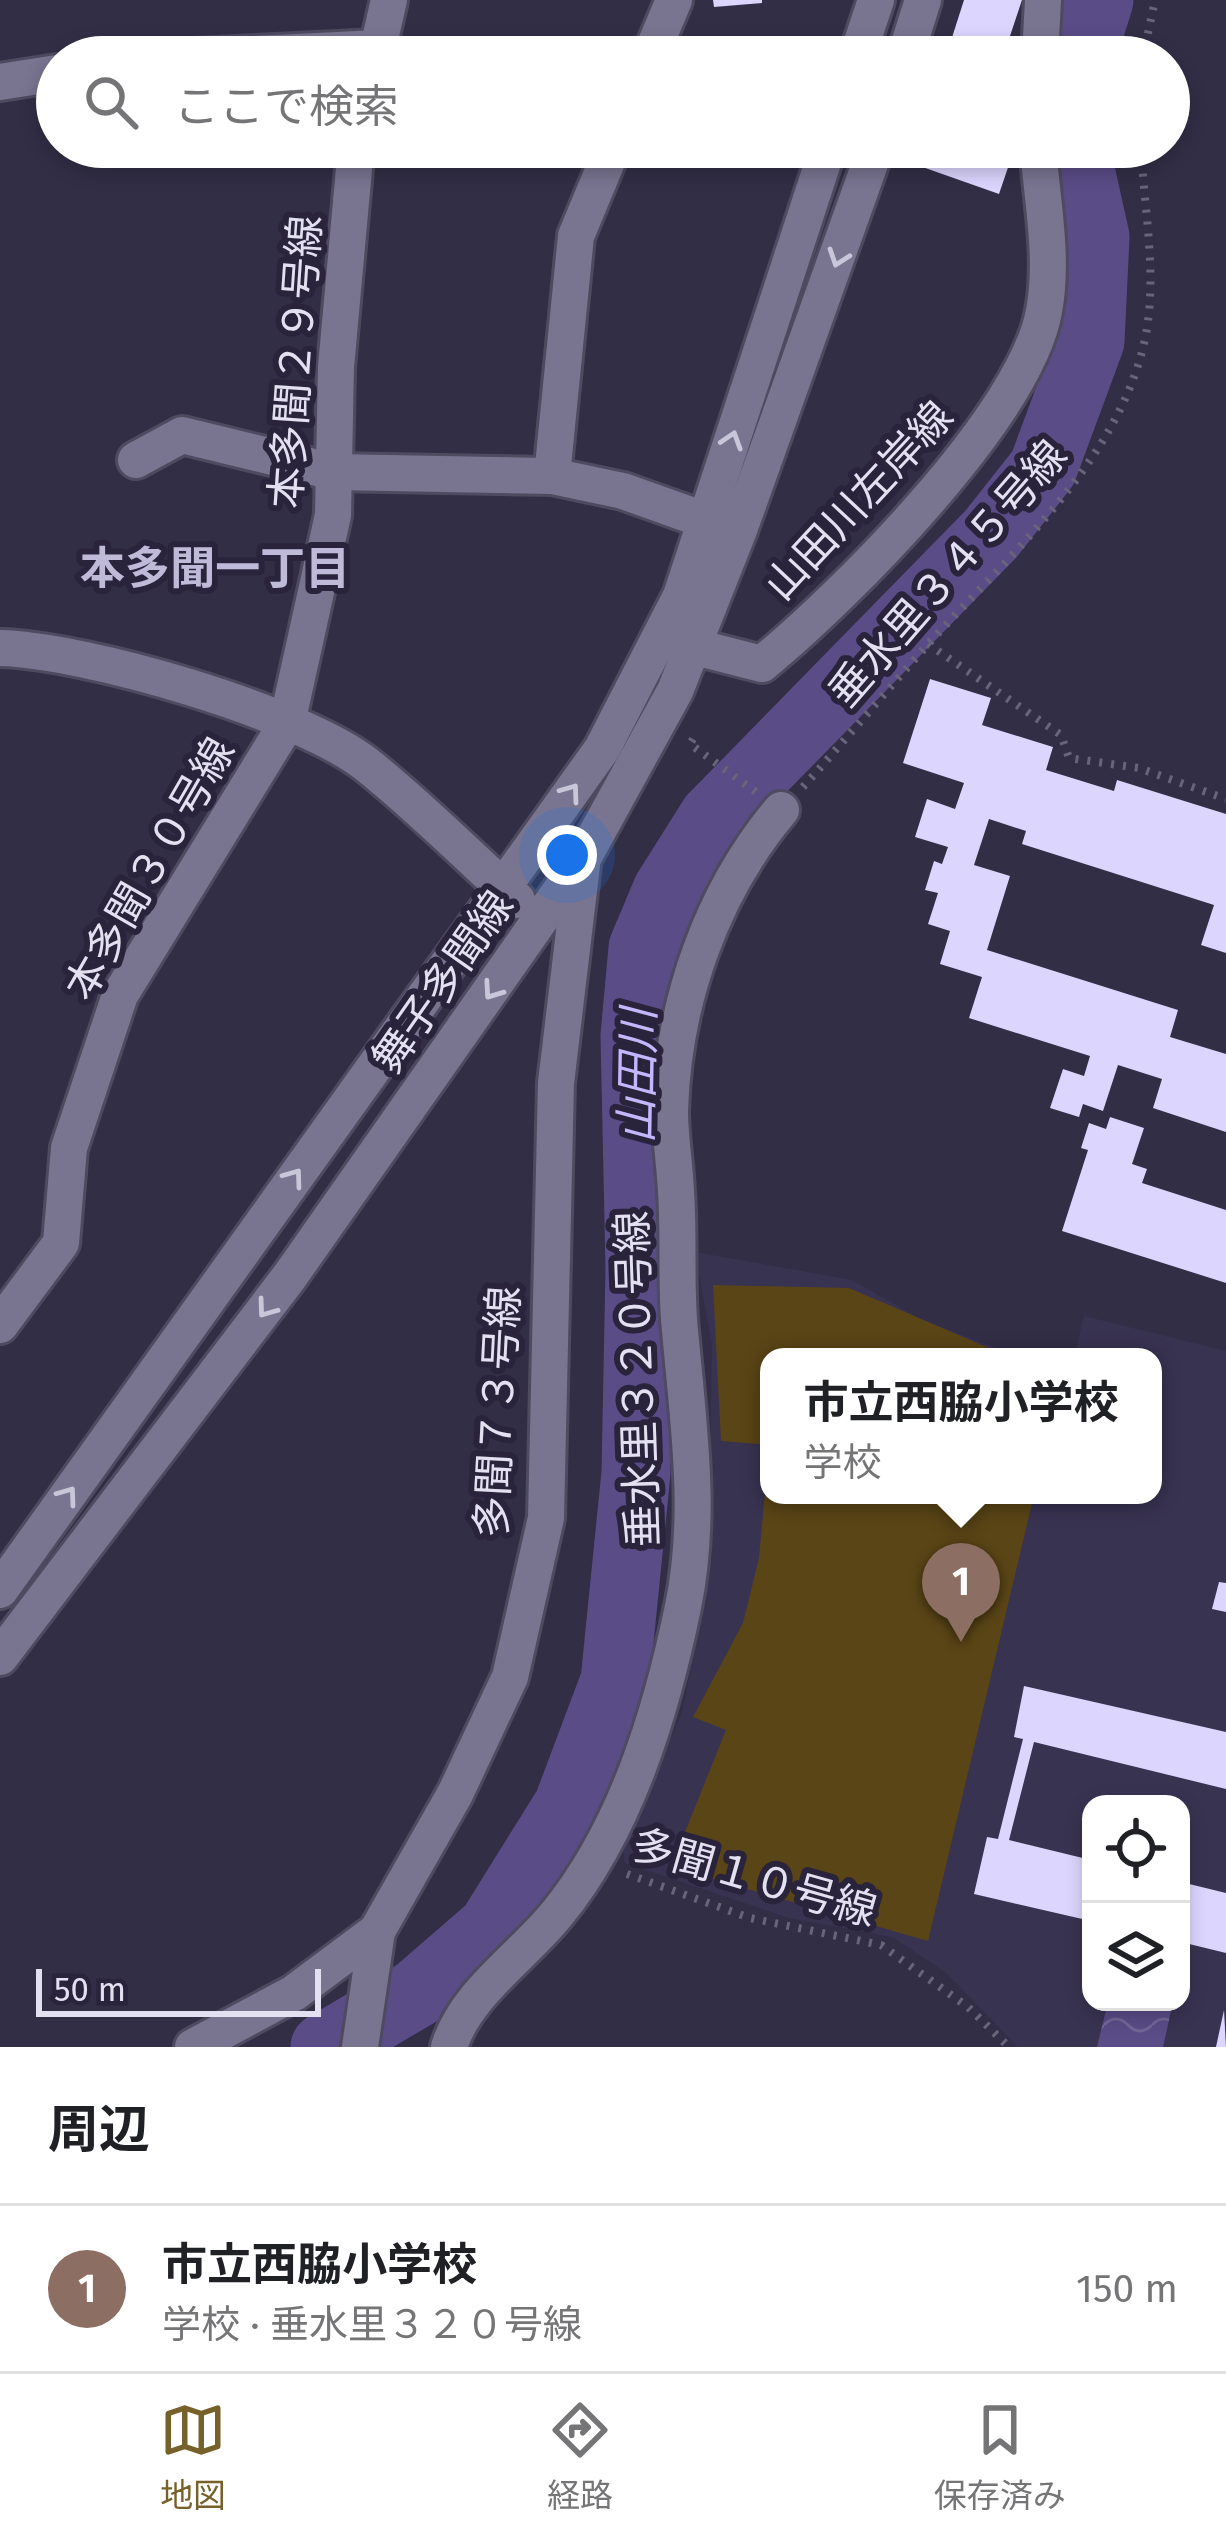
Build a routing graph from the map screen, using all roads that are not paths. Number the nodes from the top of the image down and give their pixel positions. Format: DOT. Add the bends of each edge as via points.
graph roads {
  1 [pos="389,0"];
  2 [pos="674,0"];
  3 [pos="876,0"];
  4 [pos="922,0"];
  5 [pos="1043,0"];
  6 [pos="381,36"];
  7 [pos="659,36"];
  8 [pos="864,36"];
  9 [pos="911,36"];
  10 [pos="1041,36"];
  11 [pos="36,77"];
  12 [pos="0,82"];
  13 [pos="354,168"];
  14 [pos="604,168"];
  15 [pos="822,168"];
  16 [pos="867,168"];
  17 [pos="1040,168"];
  18 [pos="136,460"];
  19 [pos="334,472"];
  20 [pos="553,476"];
  21 [pos="722,526"];
  22 [pos="676,643"];
  23 [pos="0,648"];
  24 [pos="286,723"];
  25 [pos="781,810"];
  26 [pos="582,860"];
  27 [pos="502,886"];
  28 [pos="541,920"];
  29 [pos="0,1325"];
  30 [pos="0,1590"];
  31 [pos="0,1657"];
  32 [pos="377,1931"];
  33 [pos="193,2047"];
  34 [pos="360,2047"];
  35 [pos="449,2047"];
  1 -- 6 [label="street"];
  2 -- 7 [label="street"];
  3 -- 8 [label="street"];
  4 -- 9 [label="street"];
  5 -- 10 [label="street"];
  11 -- 12 [label="street"];
  13 -- 19 [label="street, 本多聞２９号線"];
  14 -- 20 [label="street" via="576,236"];
  21 -- 15 [label="street, 舞子多聞線, one-way"];
  16 -- 21 [label="street, 舞子多聞線, one-way"];
  17 -- 22 [label="street, 山田川左岸線" via="1044,316 1000,412 955,469 762,664"];
  18 -- 19 [label="street" via="182,435"];
  19 -- 20 [label="street"];
  19 -- 24 [label="street, 本多聞２９号線" via="333,515"];
  20 -- 21 [label="street" via="623,490"];
  21 -- 22 [label="street, 舞子多聞線"];
  22 -- 26 [label="street, 舞子多聞線"];
  27 -- 22 [label="street, 舞子多聞線, one-way"];
  23 -- 24 [label="street" via="124,668"];
  24 -- 27 [label="street" via="363,761"];
  24 -- 29 [label="street, 本多聞３０号線" via="120,994 69,1148 61,1244"];
  25 -- 35 [label="street, 垂水里３２０号線" via="745,853 713,916 686,1001 670,1110 692,1553 656,1714 608,1836 558,1913 458,2020"];
  26 -- 28 [label="street, 舞子多聞線"];
  26 -- 32 [label="street, 多聞７３号線" via="556,1083 546,1518 510,1677"];
  27 -- 28 [label="street"];
  30 -- 27 [label="street, 舞子多聞線, one-way"];
  28 -- 31 [label="street, 舞子多聞線, one-way" via="250,1331"];
  32 -- 33 [label="street, 多聞７３号線" via="294,1993"];
  32 -- 34 [label="street"];
}
